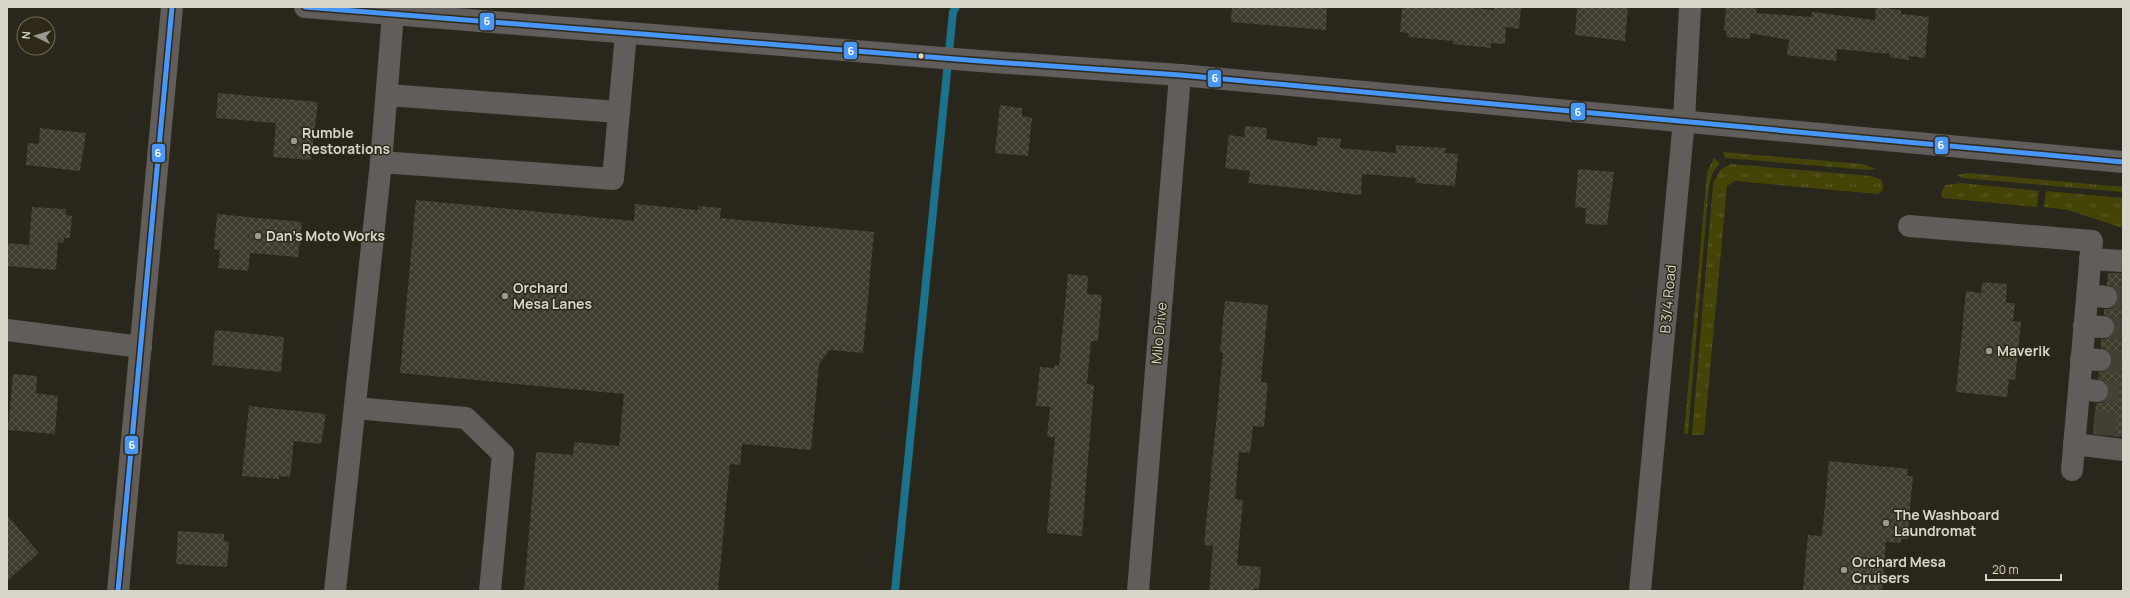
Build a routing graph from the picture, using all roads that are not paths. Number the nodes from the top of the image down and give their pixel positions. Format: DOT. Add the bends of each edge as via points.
graph roads {
  1 [pos="172,7"];
  2 [pos="305,7"];
  3 [pos="1690,7"];
  4 [pos="393,14"];
  5 [pos="626,33"];
  6 [pos="1180,75"];
  7 [pos="387,95"];
  8 [pos="619,112"];
  9 [pos="1684,120"];
  10 [pos="381,162"];
  11 [pos="2123,162"];
  12 [pos="1909,226"];
  13 [pos="2090,259"];
  14 [pos="2123,261"];
  15 [pos="7,330"];
  16 [pos="141,347"];
  17 [pos="355,408"];
  18 [pos="2074,444"];
  19 [pos="2123,450"];
  20 [pos="2072,470"];
  21 [pos="118,591"];
  22 [pos="335,591"];
  23 [pos="490,591"];
  24 [pos="1138,591"];
  25 [pos="1640,591"];
  1 -- 16 [label="main road"];
  2 -- 4 [label="street"];
  3 -- 9 [label="street, B 3/4 Road"];
  4 -- 5 [label="street"];
  4 -- 7 [label="street"];
  5 -- 6 [label="street"];
  5 -- 8 [label="street"];
  6 -- 9 [label="street"];
  6 -- 24 [label="street, Milo Drive"];
  7 -- 8 [label="street"];
  7 -- 10 [label="street"];
  8 -- 10 [label="street" via="613,179"];
  9 -- 11 [label="street"];
  9 -- 25 [label="street, B 3/4 Road"];
  10 -- 17 [label="street"];
  12 -- 13 [label="street" via="2092,241"];
  13 -- 14 [label="street"];
  13 -- 18 [label="street" via="2096,296 2088,390 2085,421"];
  15 -- 16 [label="street"];
  16 -- 21 [label="main road"];
  17 -- 22 [label="street"];
  17 -- 23 [label="street" via="466,418 503,454"];
  18 -- 19 [label="street"];
  18 -- 20 [label="street"];
}
